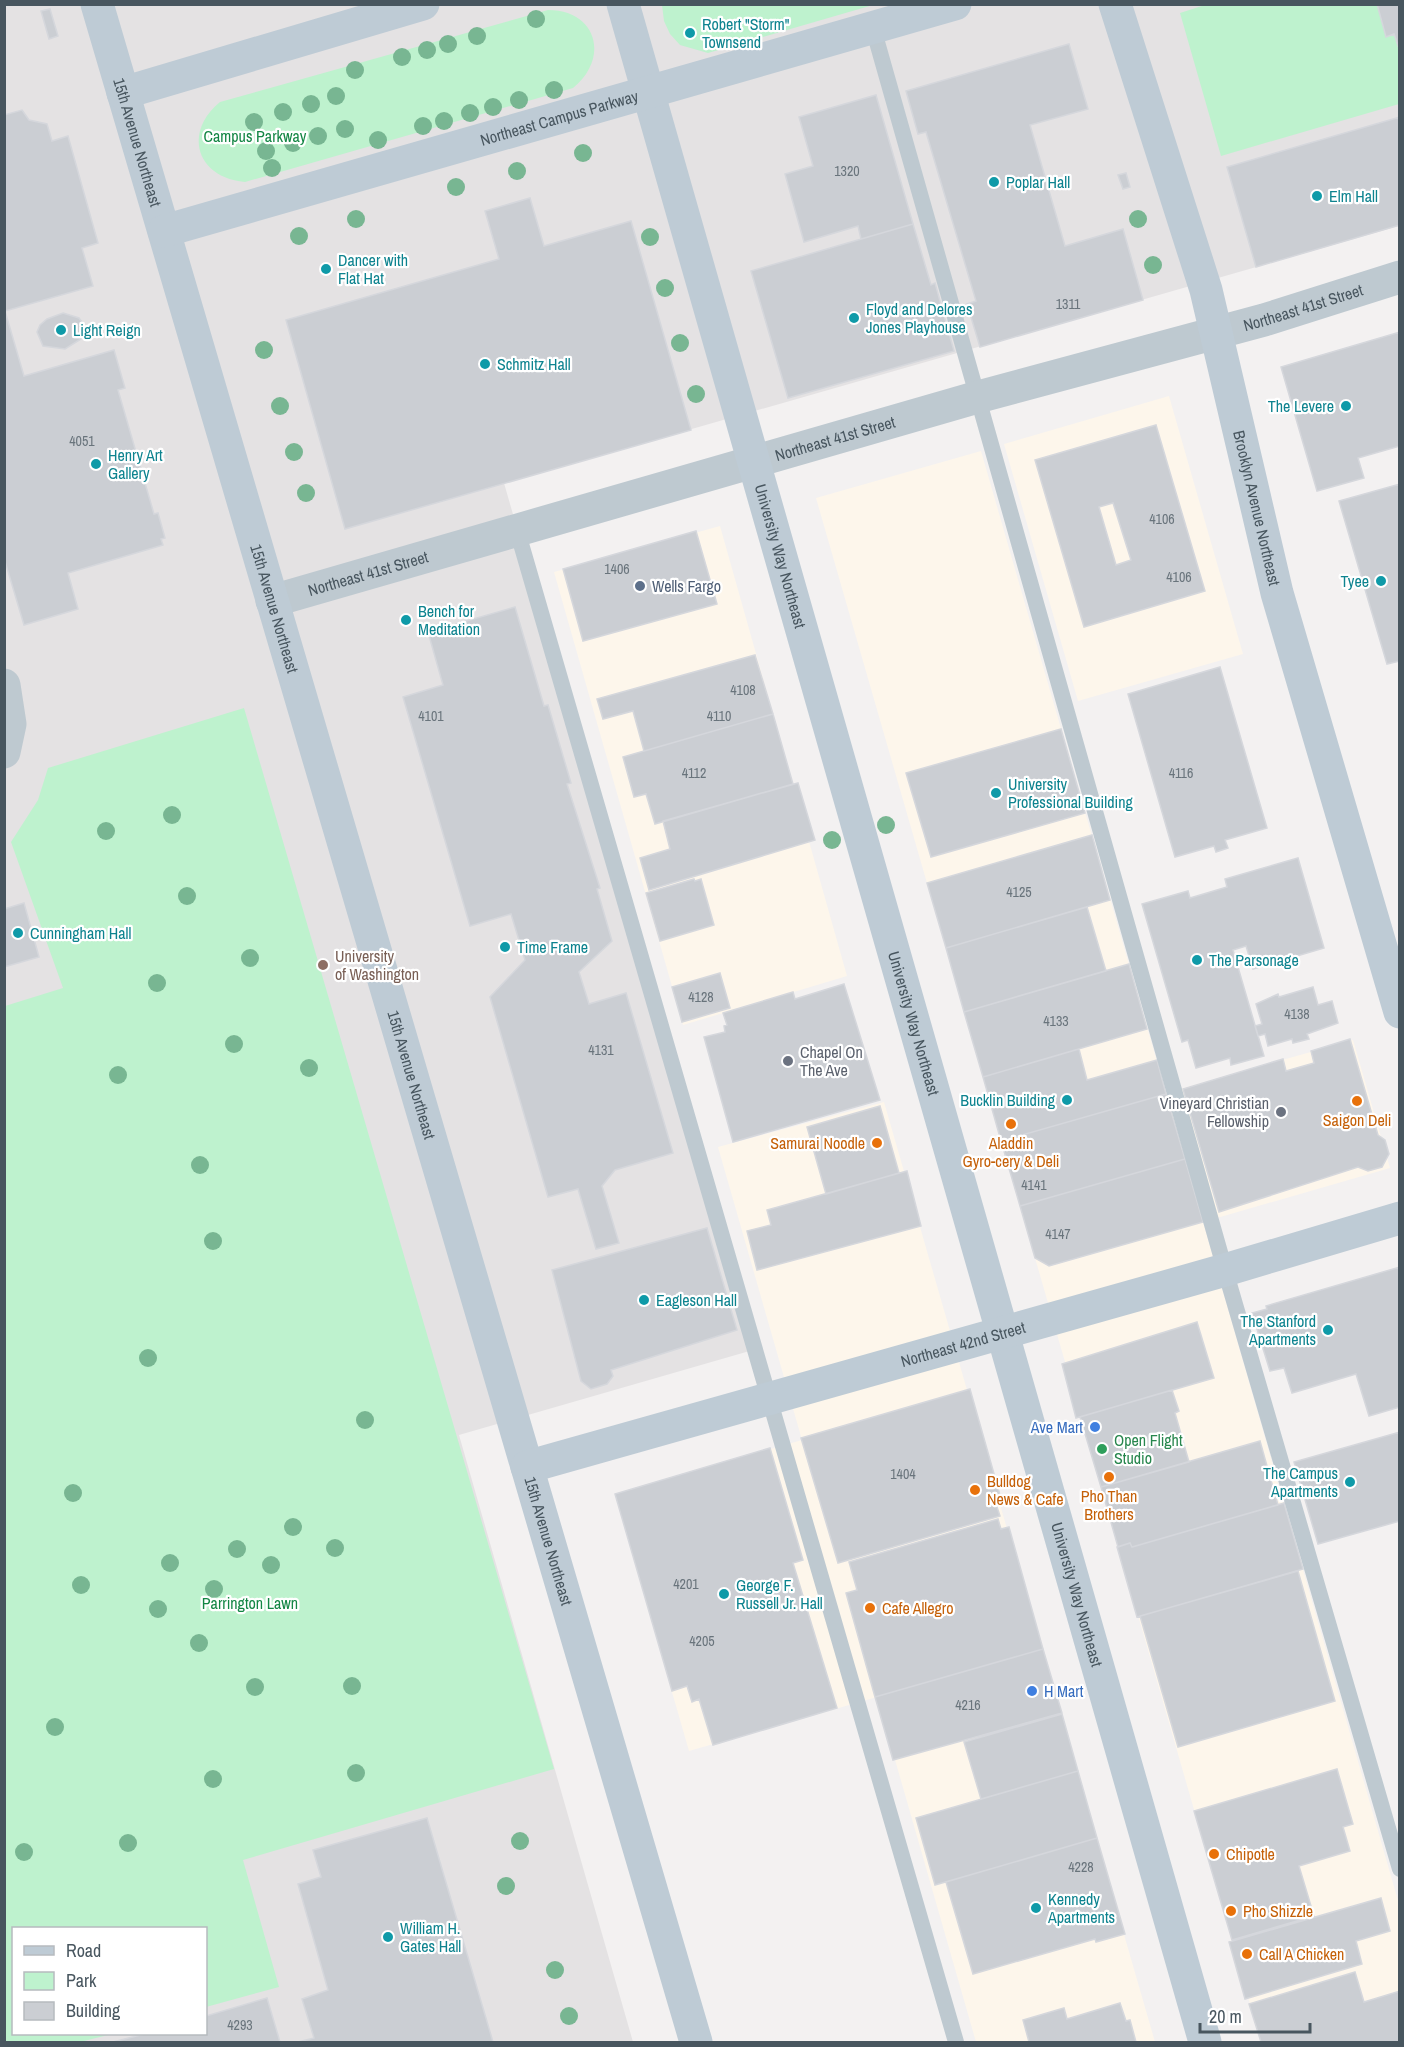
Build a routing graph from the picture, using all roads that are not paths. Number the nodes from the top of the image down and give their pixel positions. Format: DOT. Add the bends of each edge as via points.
graph roads {
  1 [pos="97,4"];
  2 [pos="423,4"];
  3 [pos="623,4"];
  4 [pos="955,4"];
  5 [pos="1115,4"];
  6 [pos="380,10"];
  7 [pos="873,28"];
  8 [pos="647,91"];
  9 [pos="123,93"];
  10 [pos="164,231"];
  11 [pos="1400,277"];
  12 [pos="1215,332"];
  13 [pos="978,397"];
  14 [pos="752,462"];
  15 [pos="517,530"];
  16 [pos="273,601"];
  17 [pos="4,685"];
  18 [pos="4,752"];
  19 [pos="1400,1012"];
  20 [pos="1400,1218"];
  21 [pos="1226,1270"];
  22 [pos="1002,1334"];
  23 [pos="769,1399"];
  24 [pos="527,1467"];
  25 [pos="1400,1869"];
  26 [pos="696,2043"];
  27 [pos="956,2043"];
  28 [pos="1204,2043"];
  1 -- 9 [label="street, 15th Avenue Northeast"];
  2 -- 6 [label="street"];
  3 -- 8 [label="street, University Way Northeast"];
  4 -- 7 [label="street, Northeast Campus Parkway"];
  5 -- 12 [label="street, Brooklyn Avenue Northeast" via="1206,290"];
  6 -- 9 [label="street"];
  7 -- 8 [label="street, Northeast Campus Parkway"];
  7 -- 13 [label="lane"];
  8 -- 10 [label="street, Northeast Campus Parkway"];
  8 -- 14 [label="street, University Way Northeast"];
  9 -- 10 [label="street, 15th Avenue Northeast"];
  10 -- 16 [label="street, 15th Avenue Northeast"];
  11 -- 12 [label="street, Northeast 41st Street"];
  12 -- 13 [label="street, Northeast 41st Street"];
  12 -- 19 [label="street, Brooklyn Avenue Northeast" via="1277,594"];
  13 -- 14 [label="street, Northeast 41st Street"];
  13 -- 21 [label="lane"];
  14 -- 15 [label="street, Northeast 41st Street"];
  14 -- 22 [label="street, University Way Northeast"];
  15 -- 16 [label="street, Northeast 41st Street"];
  15 -- 23 [label="lane"];
  16 -- 24 [label="street, 15th Avenue Northeast"];
  17 -- 18 [label="street" via="10,724"];
  20 -- 21 [label="street, Northeast 42nd Street"];
  21 -- 22 [label="street, Northeast 42nd Street"];
  21 -- 25 [label="lane"];
  22 -- 23 [label="street, Northeast 42nd Street"];
  22 -- 28 [label="street, University Way Northeast"];
  23 -- 24 [label="street, Northeast 42nd Street"];
  23 -- 27 [label="lane"];
  24 -- 26 [label="street, 15th Avenue Northeast"];
}
